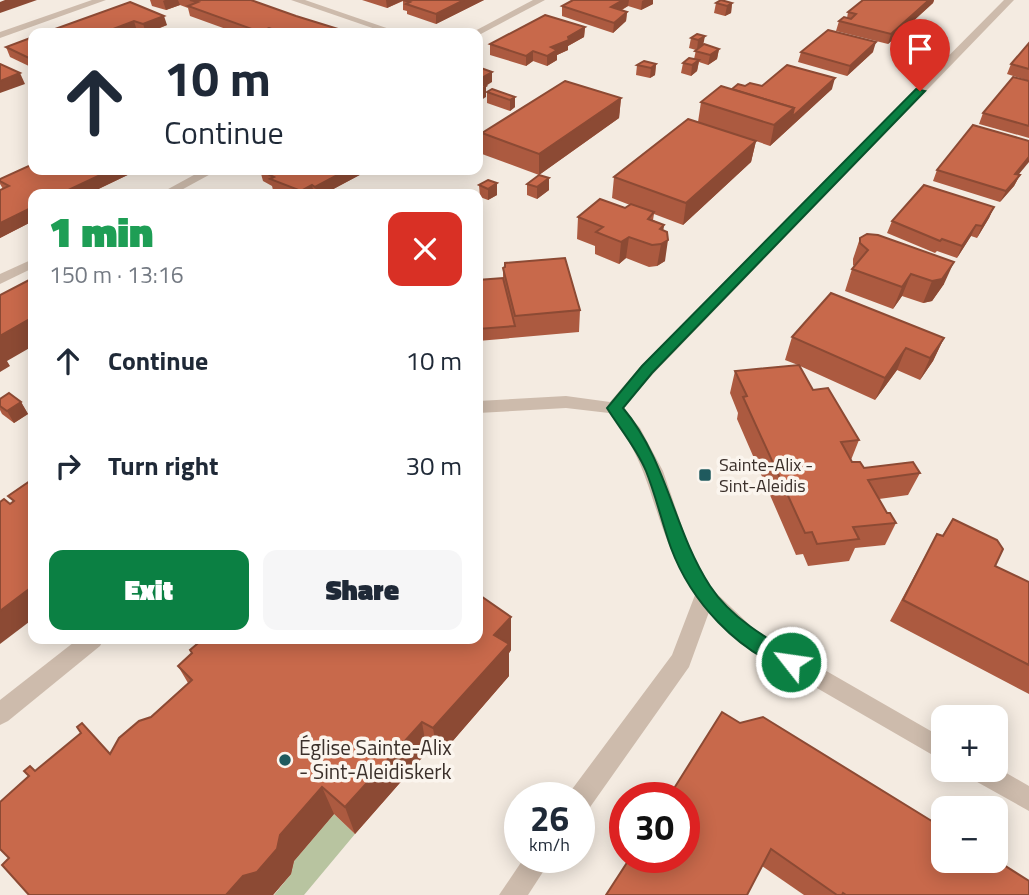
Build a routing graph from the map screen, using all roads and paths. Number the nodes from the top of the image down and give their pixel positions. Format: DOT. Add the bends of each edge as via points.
graph roads {
  1 [pos="100,0"];
  2 [pos="296,0"];
  3 [pos="540,0"];
  4 [pos="1009,0"];
  5 [pos="381,28"];
  6 [pos="483,29"];
  7 [pos="0,36"];
  8 [pos="202,175"];
  9 [pos="175,189"];
  10 [pos="28,266"];
  11 [pos="0,280"];
  12 [pos="483,407"];
  13 [pos="614,408"];
  14 [pos="705,595"];
  15 [pos="87,644"];
  16 [pos="0,714"];
  17 [pos="931,743"];
  18 [pos="593,782"];
  19 [pos="999,782"];
  20 [pos="1029,799"];
  21 [pos="528,873"];
  22 [pos="512,895"];
  1 -- 7 [label="street"];
  2 -- 5 [label="street"];
  3 -- 6 [label="street"];
  4 -- 13 [label="street"];
  8 -- 9 [label="street"];
  10 -- 11 [label="street"];
  12 -- 13 [label="street" via="566,402"];
  13 -- 14 [label="street" via="634,432 654,471 681,551"];
  14 -- 17 [label="street" via="748,638"];
  14 -- 18 [label="street" via="681,660"];
  15 -- 16 [label="street"];
  19 -- 20 [label="street"];
  21 -- 22 [label="street"];
}
